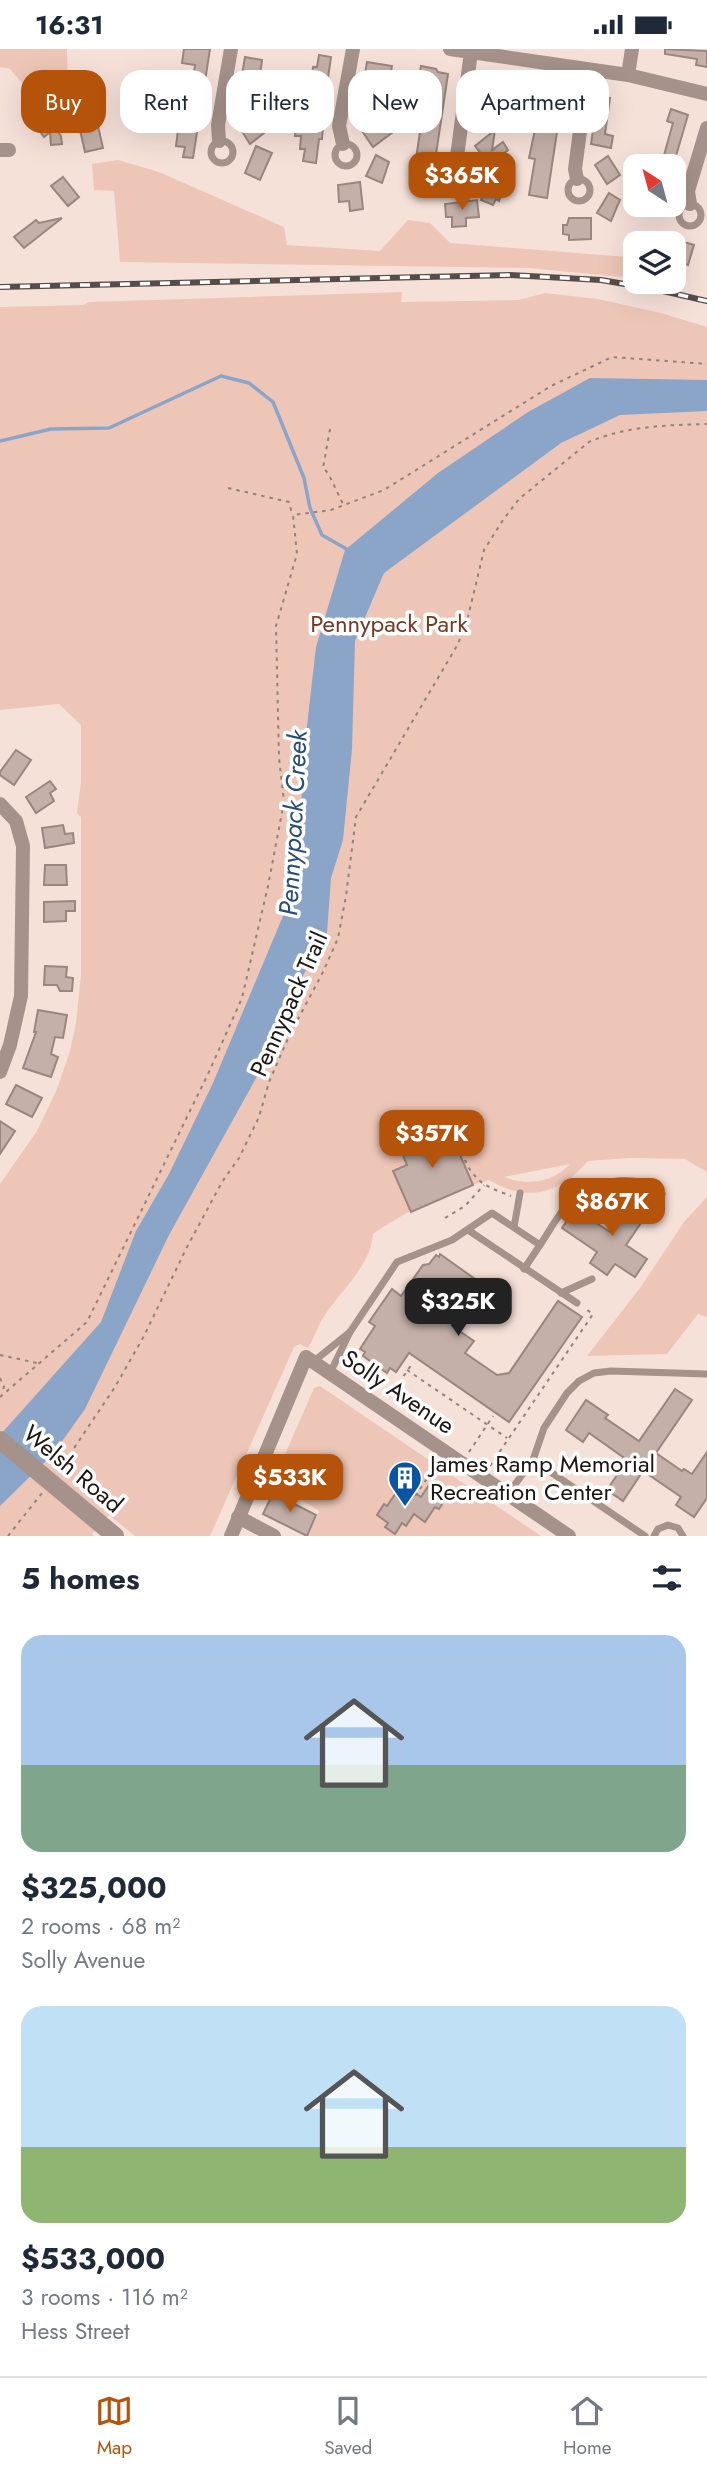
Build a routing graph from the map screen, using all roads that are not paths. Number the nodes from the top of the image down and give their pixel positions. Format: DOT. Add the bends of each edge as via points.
graph roads {
  1 [pos="231,49"];
  2 [pos="352,49"];
  3 [pos="450,49"];
  4 [pos="632,49"];
  5 [pos="471,52"];
  6 [pos="514,53"];
  7 [pos="588,70"];
  8 [pos="609,73"];
  9 [pos="628,75"];
  10 [pos="707,94"];
  11 [pos="707,128"];
  12 [pos="580,133"];
  13 [pos="219,141"];
  14 [pos="343,144"];
  15 [pos="456,164"];
  16 [pos="577,179"];
  17 [pos="690,204"];
  18 [pos="0,804"];
  19 [pos="7,1023"];
  20 [pos="0,1072"];
  21 [pos="662,1193"];
  22 [pos="519,1196"];
  23 [pos="514,1227"];
  24 [pos="468,1230"];
  25 [pos="540,1245"];
  26 [pos="524,1269"];
  27 [pos="592,1279"];
  28 [pos="561,1293"];
  29 [pos="577,1303"];
  30 [pos="350,1332"];
  31 [pos="310,1359"];
  32 [pos="330,1373"];
  33 [pos="707,1374"];
  34 [pos="0,1440"];
  35 [pos="533,1460"];
  36 [pos="507,1494"];
  37 [pos="238,1517"];
  38 [pos="115,1536"];
  39 [pos="231,1536"];
  40 [pos="274,1536"];
  41 [pos="569,1536"];
  42 [pos="645,1536"];
  43 [pos="654,1536"];
  44 [pos="684,1536"];
  1 -- 13 [label="street"];
  2 -- 14 [label="street" via="339,126"];
  3 -- 5 [label="street"];
  4 -- 9 [label="street"];
  5 -- 6 [label="street"];
  5 -- 15 [label="street"];
  6 -- 7 [label="street"];
  8 -- 9 [label="street"];
  9 -- 10 [label="street"];
  11 -- 17 [label="street" via="688,191"];
  12 -- 16 [label="street"];
  18 -- 19 [label="street" via="16,821 23,846 21,996"];
  19 -- 20 [label="street" via="10,1045"];
  21 -- 25 [label="lane" via="644,1183 599,1184 564,1209"];
  22 -- 23 [label="lane"];
  23 -- 24 [label="lane" via="492,1213"];
  23 -- 25 [label="lane"];
  24 -- 26 [label="lane"];
  24 -- 30 [label="lane" via="397,1262"];
  25 -- 26 [label="lane"];
  26 -- 28 [label="lane"];
  27 -- 28 [label="lane"];
  28 -- 29 [label="lane"];
  30 -- 31 [label="lane"];
  30 -- 32 [label="lane"];
  31 -- 32 [label="street, Solly Avenue"];
  31 -- 37 [label="street"];
  32 -- 36 [label="street, Solly Avenue"];
  33 -- 35 [label="lane" via="594,1373 567,1393 544,1428"];
  34 -- 38 [label="street, Welsh Road"];
  35 -- 36 [label="lane"];
  35 -- 42 [label="lane"];
  36 -- 41 [label="street, Solly Avenue"];
  37 -- 39 [label="street"];
  37 -- 40 [label="street"];
  43 -- 44 [label="lane" via="668,1524"];
}
